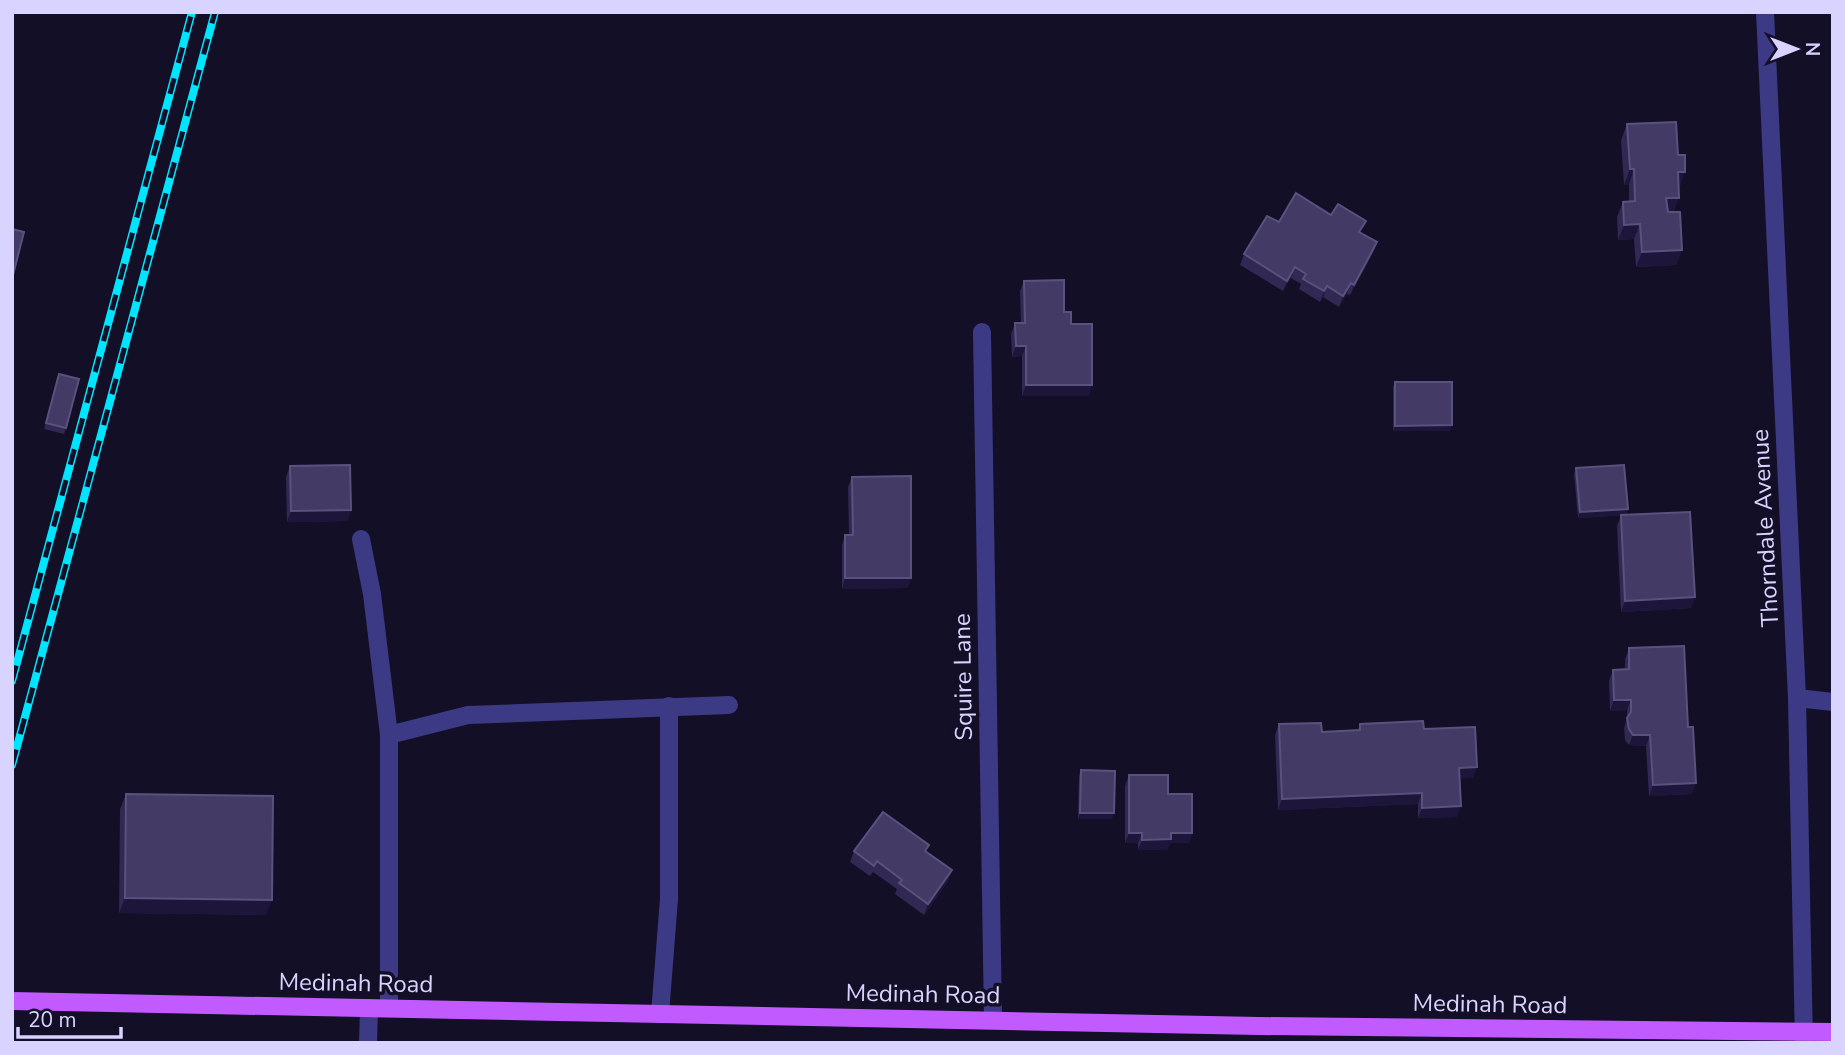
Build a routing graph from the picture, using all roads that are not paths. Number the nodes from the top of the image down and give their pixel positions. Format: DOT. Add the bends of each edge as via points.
graph roads {
  1 [pos="1765,12"];
  2 [pos="982,332"];
  3 [pos="361,539"];
  4 [pos="1797,698"];
  5 [pos="1833,702"];
  6 [pos="729,705"];
  7 [pos="670,706"];
  8 [pos="389,735"];
  9 [pos="12,1001"];
  10 [pos="369,1008"];
  11 [pos="389,1008"];
  12 [pos="660,1014"];
  13 [pos="993,1020"];
  14 [pos="1833,1032"];
  15 [pos="1804,1037"];
  16 [pos="368,1043"];
  1 -- 4 [label="street, Thorndale Avenue"];
  2 -- 13 [label="street, Squire Lane"];
  3 -- 8 [label="street"];
  4 -- 5 [label="street"];
  4 -- 15 [label="street, Thorndale Avenue"];
  6 -- 7 [label="street"];
  7 -- 8 [label="street" via="468,715"];
  7 -- 12 [label="street" via="670,899"];
  8 -- 11 [label="street"];
  9 -- 10 [label="main road, Medinah Road"];
  10 -- 11 [label="main road, Medinah Road"];
  10 -- 16 [label="street"];
  11 -- 12 [label="main road, Medinah Road"];
  12 -- 13 [label="main road, Medinah Road"];
  13 -- 15 [label="main road, Medinah Road"];
  14 -- 15 [label="main road, Medinah Road"];
}
